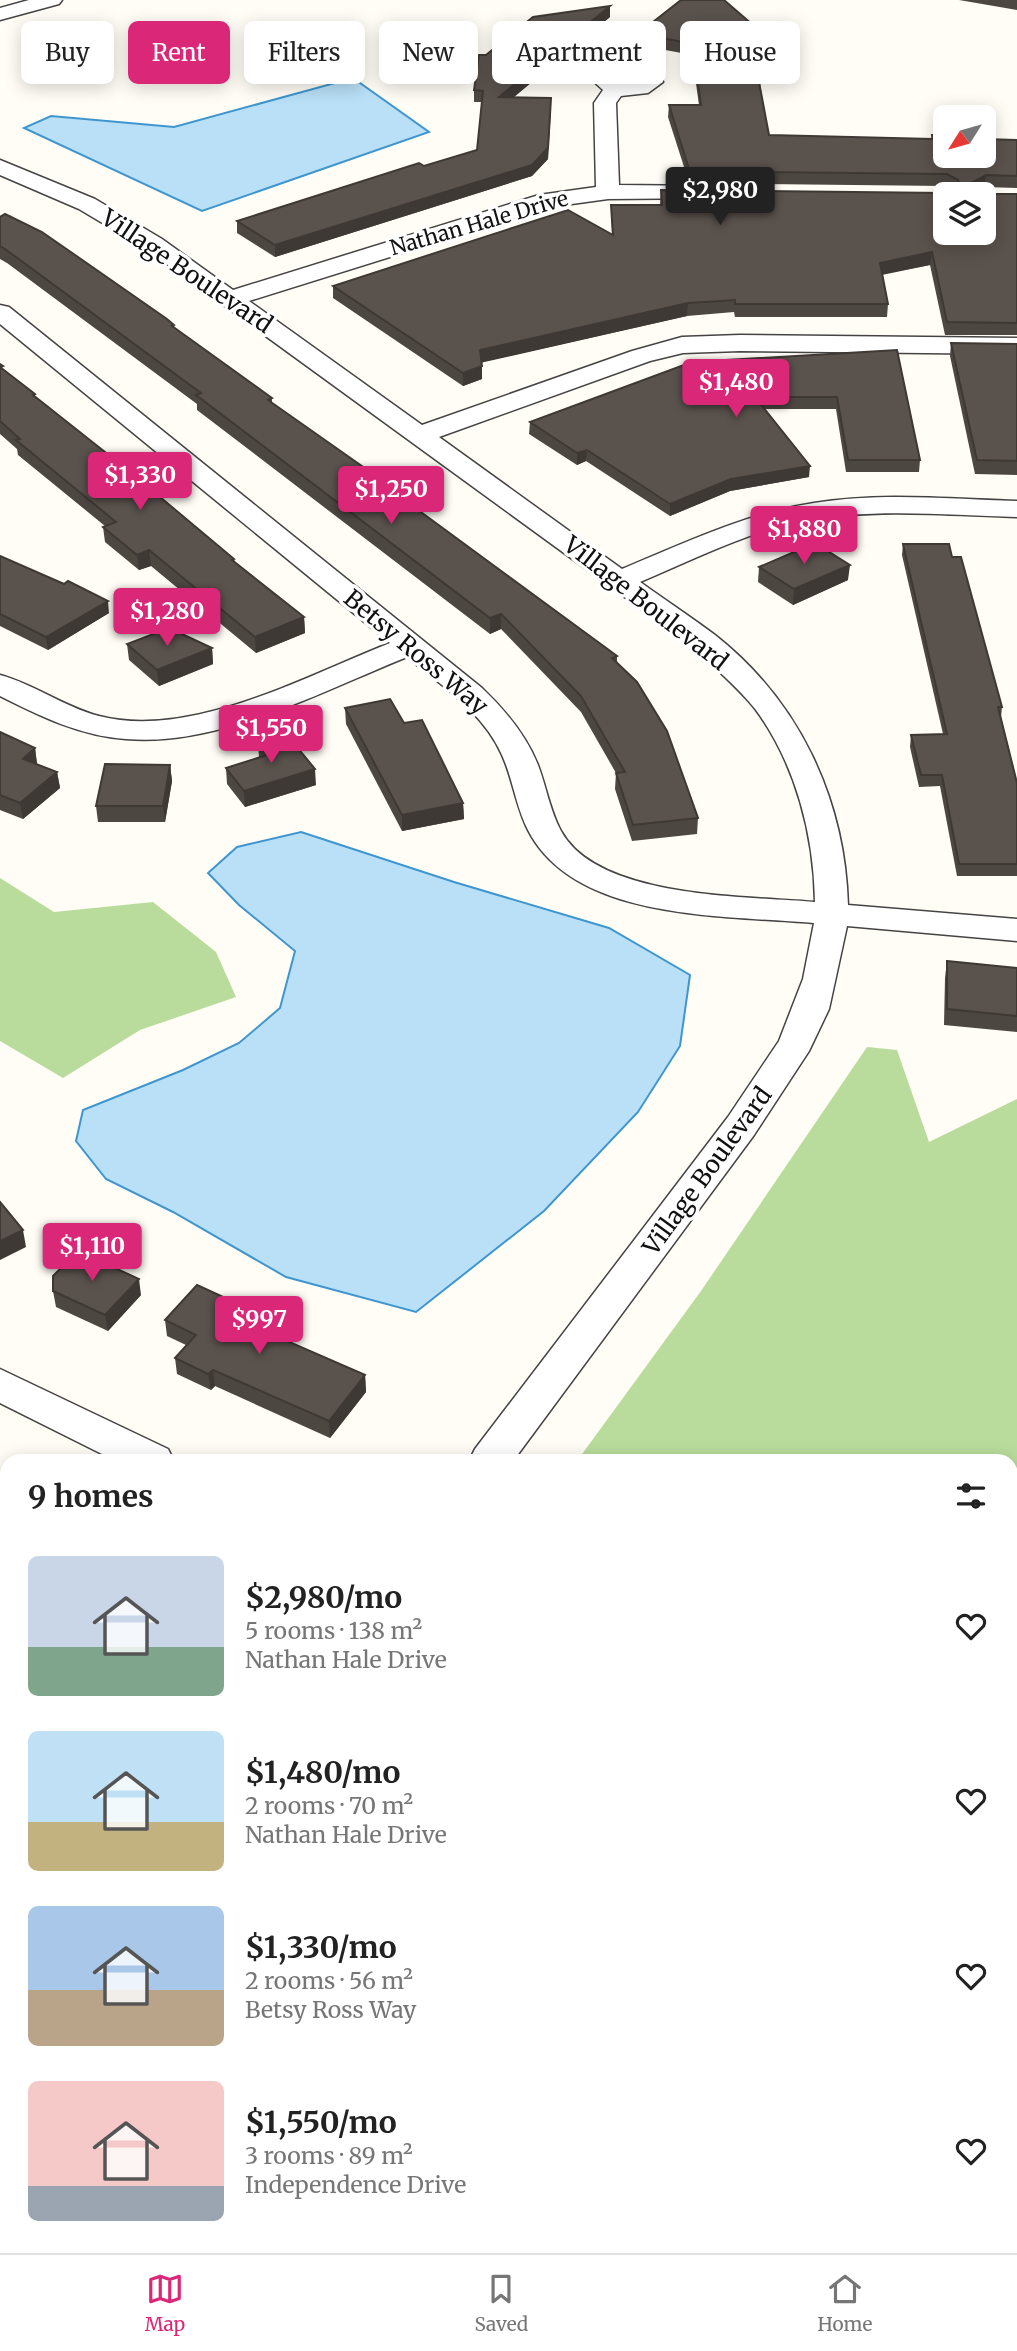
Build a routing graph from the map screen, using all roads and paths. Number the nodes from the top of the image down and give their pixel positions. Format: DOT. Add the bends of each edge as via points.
graph roads {
  1 [pos="52,0"];
  2 [pos="0,14"];
  3 [pos="615,88"];
  4 [pos="0,167"];
  5 [pos="33,180"];
  6 [pos="607,192"];
  7 [pos="729,194"];
  8 [pos="0,195"];
  9 [pos="230,299"];
  10 [pos="0,312"];
  11 [pos="1017,346"];
  12 [pos="420,435"];
  13 [pos="1017,509"];
  14 [pos="621,580"];
  15 [pos="410,645"];
  16 [pos="0,684"];
  17 [pos="832,916"];
  18 [pos="1017,930"];
  19 [pos="0,1385"];
  20 [pos="92,1449"];
  21 [pos="117,1454"];
  22 [pos="495,1454"];
  1 -- 2 [label="street"];
  3 -- 6 [label="street" via="605,103"];
  4 -- 5 [label="street, Village Boulevard"];
  5 -- 8 [label="street"];
  5 -- 9 [label="street, Village Boulevard" via="119,222"];
  6 -- 7 [label="street, Nathan Hale Drive"];
  6 -- 9 [label="street, Nathan Hale Drive" via="524,206"];
  9 -- 12 [label="street, Village Boulevard"];
  10 -- 15 [label="street, Betsy Ross Way"];
  11 -- 12 [label="street" via="682,345"];
  12 -- 14 [label="street, Village Boulevard"];
  13 -- 14 [label="street" via="810,511 755,526"];
  14 -- 17 [label="street, Village Boulevard" via="706,643 767,704 799,756 820,813 831,876"];
  15 -- 16 [label="street" via="226,719 167,731 98,726"];
  15 -- 17 [label="street, Betsy Ross Way" via="492,716 518,755 544,830 580,866 615,885 653,897"];
  17 -- 18 [label="street, Betsy Ross Way"];
  17 -- 22 [label="street, Village Boulevard" via="811,1009 779,1072"];
  19 -- 20 [label="street"];
  20 -- 21 [label="street"];
}
